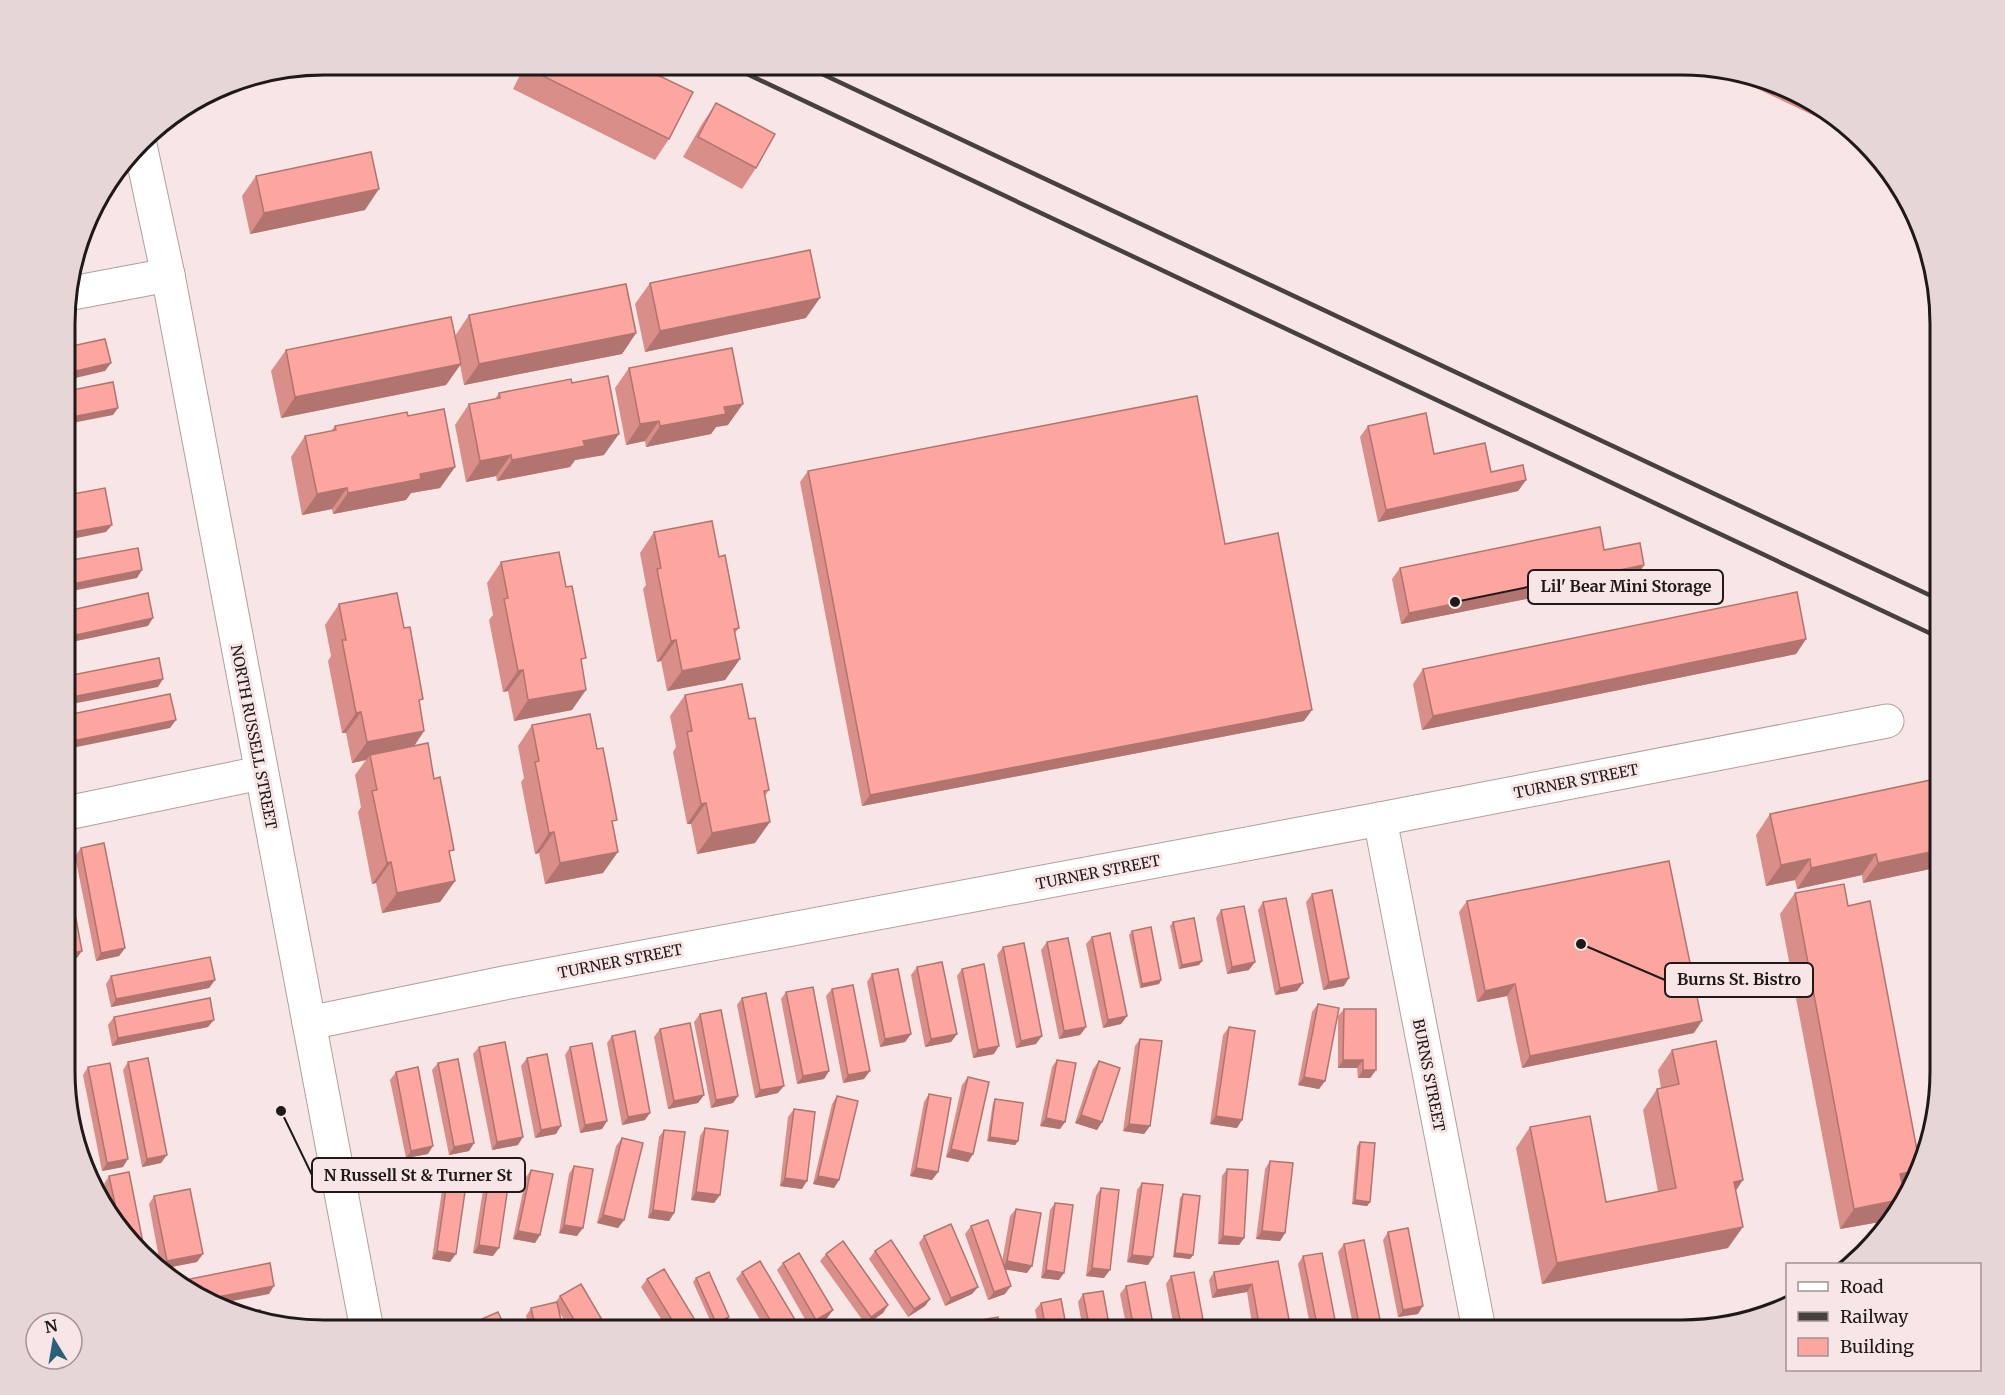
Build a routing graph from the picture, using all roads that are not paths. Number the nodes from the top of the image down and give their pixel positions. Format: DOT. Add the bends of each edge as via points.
graph roads {
  1 [pos="142,154"];
  2 [pos="168,275"];
  3 [pos="77,292"];
  4 [pos="1887,721"];
  5 [pos="260,772"];
  6 [pos="75,811"];
  7 [pos="1380,819"];
  8 [pos="309,1023"];
  9 [pos="365,1320"];
  10 [pos="1477,1320"];
  1 -- 2 [label="street, NORTH RUSSELL STREET"];
  2 -- 3 [label="street"];
  2 -- 5 [label="street, NORTH RUSSELL STREET"];
  4 -- 7 [label="street, TURNER STREET"];
  5 -- 6 [label="street"];
  5 -- 8 [label="street, NORTH RUSSELL STREET"];
  7 -- 8 [label="street, TURNER STREET" via="521,979"];
  7 -- 10 [label="street, BURNS STREET"];
  8 -- 9 [label="street, NORTH RUSSELL STREET"];
}
